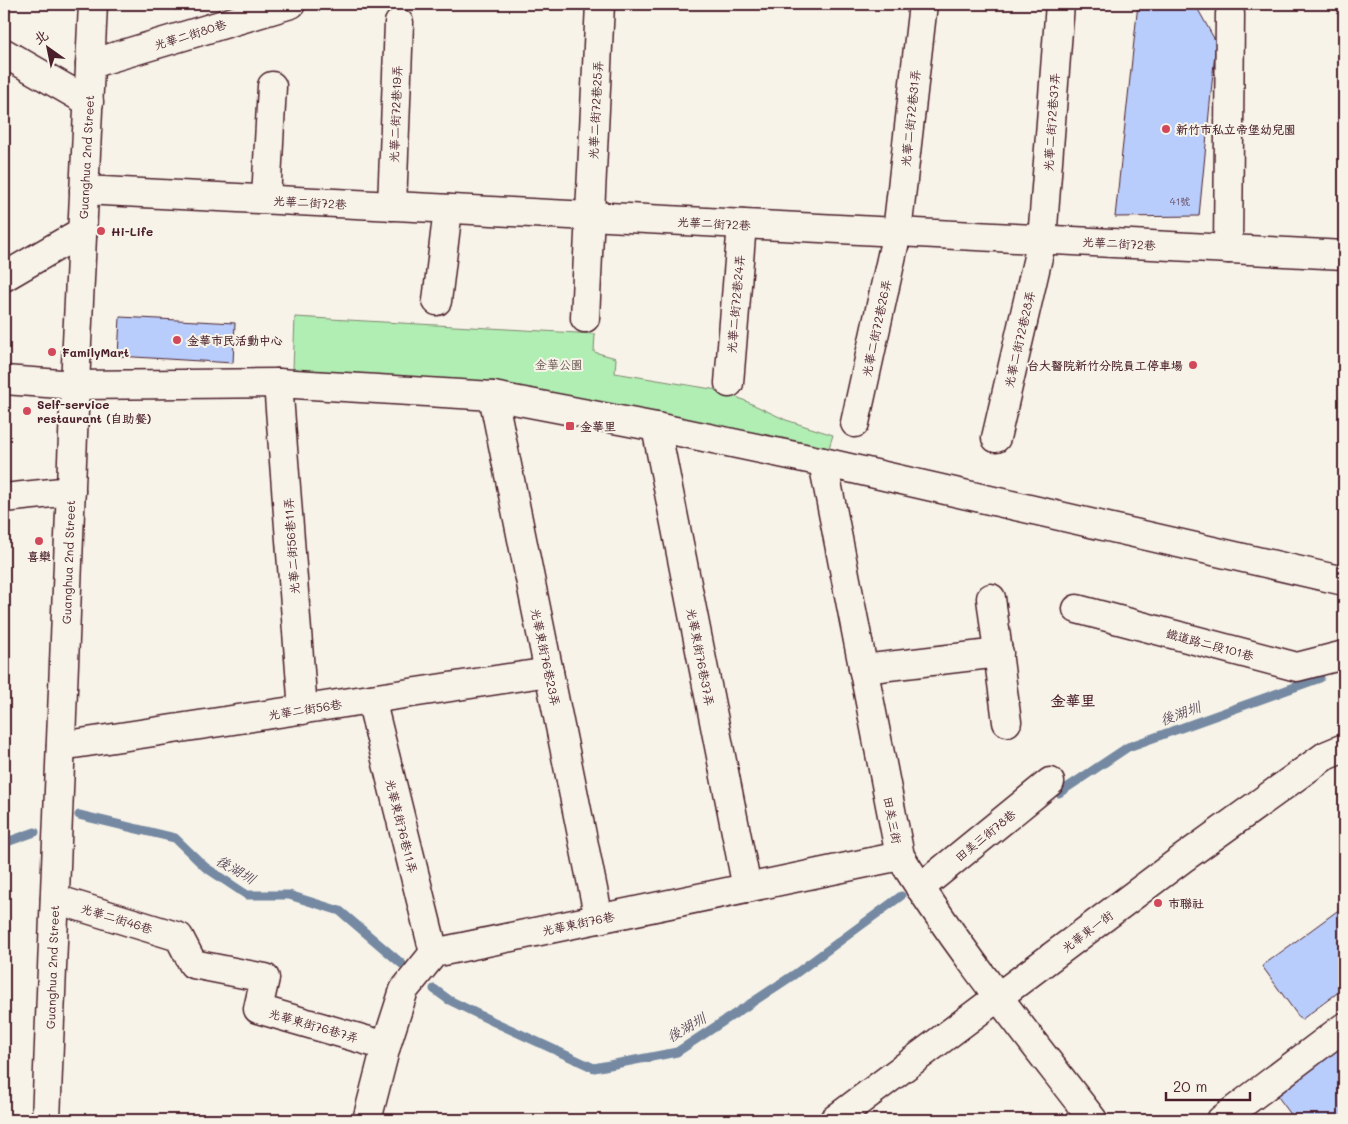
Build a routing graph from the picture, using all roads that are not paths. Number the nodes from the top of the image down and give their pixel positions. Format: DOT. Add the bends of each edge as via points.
graph roads {
  1 [pos="93,4"];
  2 [pos="291,4"];
  3 [pos="600,4"];
  4 [pos="922,4"];
  5 [pos="1060,4"];
  6 [pos="1230,14"];
  7 [pos="399,23"];
  8 [pos="4,53"];
  9 [pos="90,64"];
  10 [pos="272,86"];
  11 [pos="89,102"];
  12 [pos="84,190"];
  13 [pos="266,199"];
  14 [pos="392,206"];
  15 [pos="448,209"];
  16 [pos="590,216"];
  17 [pos="742,224"];
  18 [pos="83,231"];
  19 [pos="897,232"];
  20 [pos="1042,240"];
  21 [pos="1228,249"];
  22 [pos="1344,255"];
  23 [pos="4,277"];
  24 [pos="437,301"];
  25 [pos="585,318"];
  26 [pos="4,380"];
  27 [pos="278,383"];
  28 [pos="729,383"];
  29 [pos="75,385"];
  30 [pos="493,396"];
  31 [pos="855,423"];
  32 [pos="656,427"];
  33 [pos="996,438"];
  34 [pos="823,462"];
  35 [pos="71,491"];
  36 [pos="4,498"];
  37 [pos="1344,580"];
  38 [pos="991,598"];
  39 [pos="1077,609"];
  40 [pos="998,653"];
  41 [pos="1344,655"];
  42 [pos="863,670"];
  43 [pos="549,672"];
  44 [pos="370,699"];
  45 [pos="303,710"];
  46 [pos="1007,722"];
  47 [pos="61,746"];
  48 [pos="1344,748"];
  49 [pos="1050,782"];
  50 [pos="900,856"];
  51 [pos="747,888"];
  52 [pos="920,888"];
  53 [pos="55,899"];
  54 [pos="599,919"];
  55 [pos="178,937"];
  56 [pos="434,953"];
  57 [pos="998,997"];
  58 [pos="1344,1027"];
  59 [pos="386,1046"];
  60 [pos="46,1120"];
  61 [pos="367,1120"];
  62 [pos="834,1120"];
  63 [pos="1093,1120"];
  64 [pos="1220,1120"];
  1 -- 9 [label="street, Guanghua 2nd Street"];
  2 -- 9 [label="street, 光華二街80巷"];
  3 -- 16 [label="street, 光華二街72巷25弄"];
  4 -- 19 [label="street, 光華二街72巷31弄"];
  5 -- 20 [label="street, 光華二街72巷37弄"];
  6 -- 21 [label="street"];
  7 -- 14 [label="street, 光華二街72巷19弄"];
  8 -- 11 [label="street"];
  9 -- 11 [label="street, Guanghua 2nd Street"];
  10 -- 13 [label="street"];
  11 -- 12 [label="street, Guanghua 2nd Street"];
  12 -- 13 [label="street, 光華二街72巷"];
  12 -- 18 [label="street, Guanghua 2nd Street"];
  13 -- 14 [label="street, 光華二街72巷"];
  14 -- 15 [label="street, 光華二街72巷"];
  15 -- 16 [label="street, 光華二街72巷"];
  15 -- 24 [label="street"];
  16 -- 17 [label="street, 光華二街72巷"];
  16 -- 25 [label="street, 光華二街72巷25弄"];
  17 -- 19 [label="street, 光華二街72巷"];
  17 -- 28 [label="street, 光華二街72巷24弄"];
  18 -- 23 [label="street"];
  18 -- 29 [label="street, Guanghua 2nd Street"];
  19 -- 20 [label="street, 光華二街72巷"];
  19 -- 31 [label="street, 光華二街72巷26弄"];
  20 -- 21 [label="street, 光華二街72巷"];
  20 -- 33 [label="street, 光華二街72巷28弄"];
  21 -- 22 [label="street, 光華二街72巷"];
  26 -- 29 [label="street"];
  27 -- 29 [label="street"];
  27 -- 30 [label="street"];
  27 -- 45 [label="street, 光華二街56巷11弄"];
  29 -- 35 [label="street, Guanghua 2nd Street"];
  30 -- 32 [label="street"];
  30 -- 43 [label="street, 光華東街76巷23弄"];
  32 -- 34 [label="street"];
  32 -- 51 [label="street, 光華東街76巷37弄"];
  34 -- 37 [label="street"];
  34 -- 42 [label="street, 田美三街"];
  35 -- 36 [label="street"];
  35 -- 47 [label="street, Guanghua 2nd Street"];
  38 -- 40 [label="street"];
  39 -- 41 [label="street, 鐵道路二段101巷" via="1296,667"];
  40 -- 42 [label="street"];
  40 -- 46 [label="street"];
  42 -- 50 [label="street, 田美三街"];
  43 -- 44 [label="street, 光華二街56巷"];
  43 -- 54 [label="street, 光華東街76巷23弄"];
  44 -- 45 [label="street, 光華二街56巷"];
  44 -- 56 [label="street, 光華東街76巷11弄"];
  45 -- 47 [label="street, 光華二街56巷"];
  47 -- 53 [label="street, Guanghua 2nd Street"];
  48 -- 57 [label="street, 光華東一街" via="1325,756"];
  49 -- 52 [label="street, 田美三街78巷"];
  50 -- 51 [label="street, 光華東街76巷"];
  50 -- 52 [label="street, 田美三街"];
  51 -- 54 [label="street, 光華東街76巷"];
  52 -- 57 [label="street, 田美三街"];
  53 -- 55 [label="street, 光華二街46巷"];
  53 -- 60 [label="street, Guanghua 2nd Street"];
  54 -- 56 [label="street, 光華東街76巷"];
  55 -- 59 [label="street, 光華東街76巷7弄" via="193,964 266,978 258,1009"];
  56 -- 59 [label="street" via="404,990"];
  57 -- 62 [label="street, 光華東一街"];
  57 -- 63 [label="street, 田美三街"];
  58 -- 64 [label="street"];
  59 -- 61 [label="street"];
}
